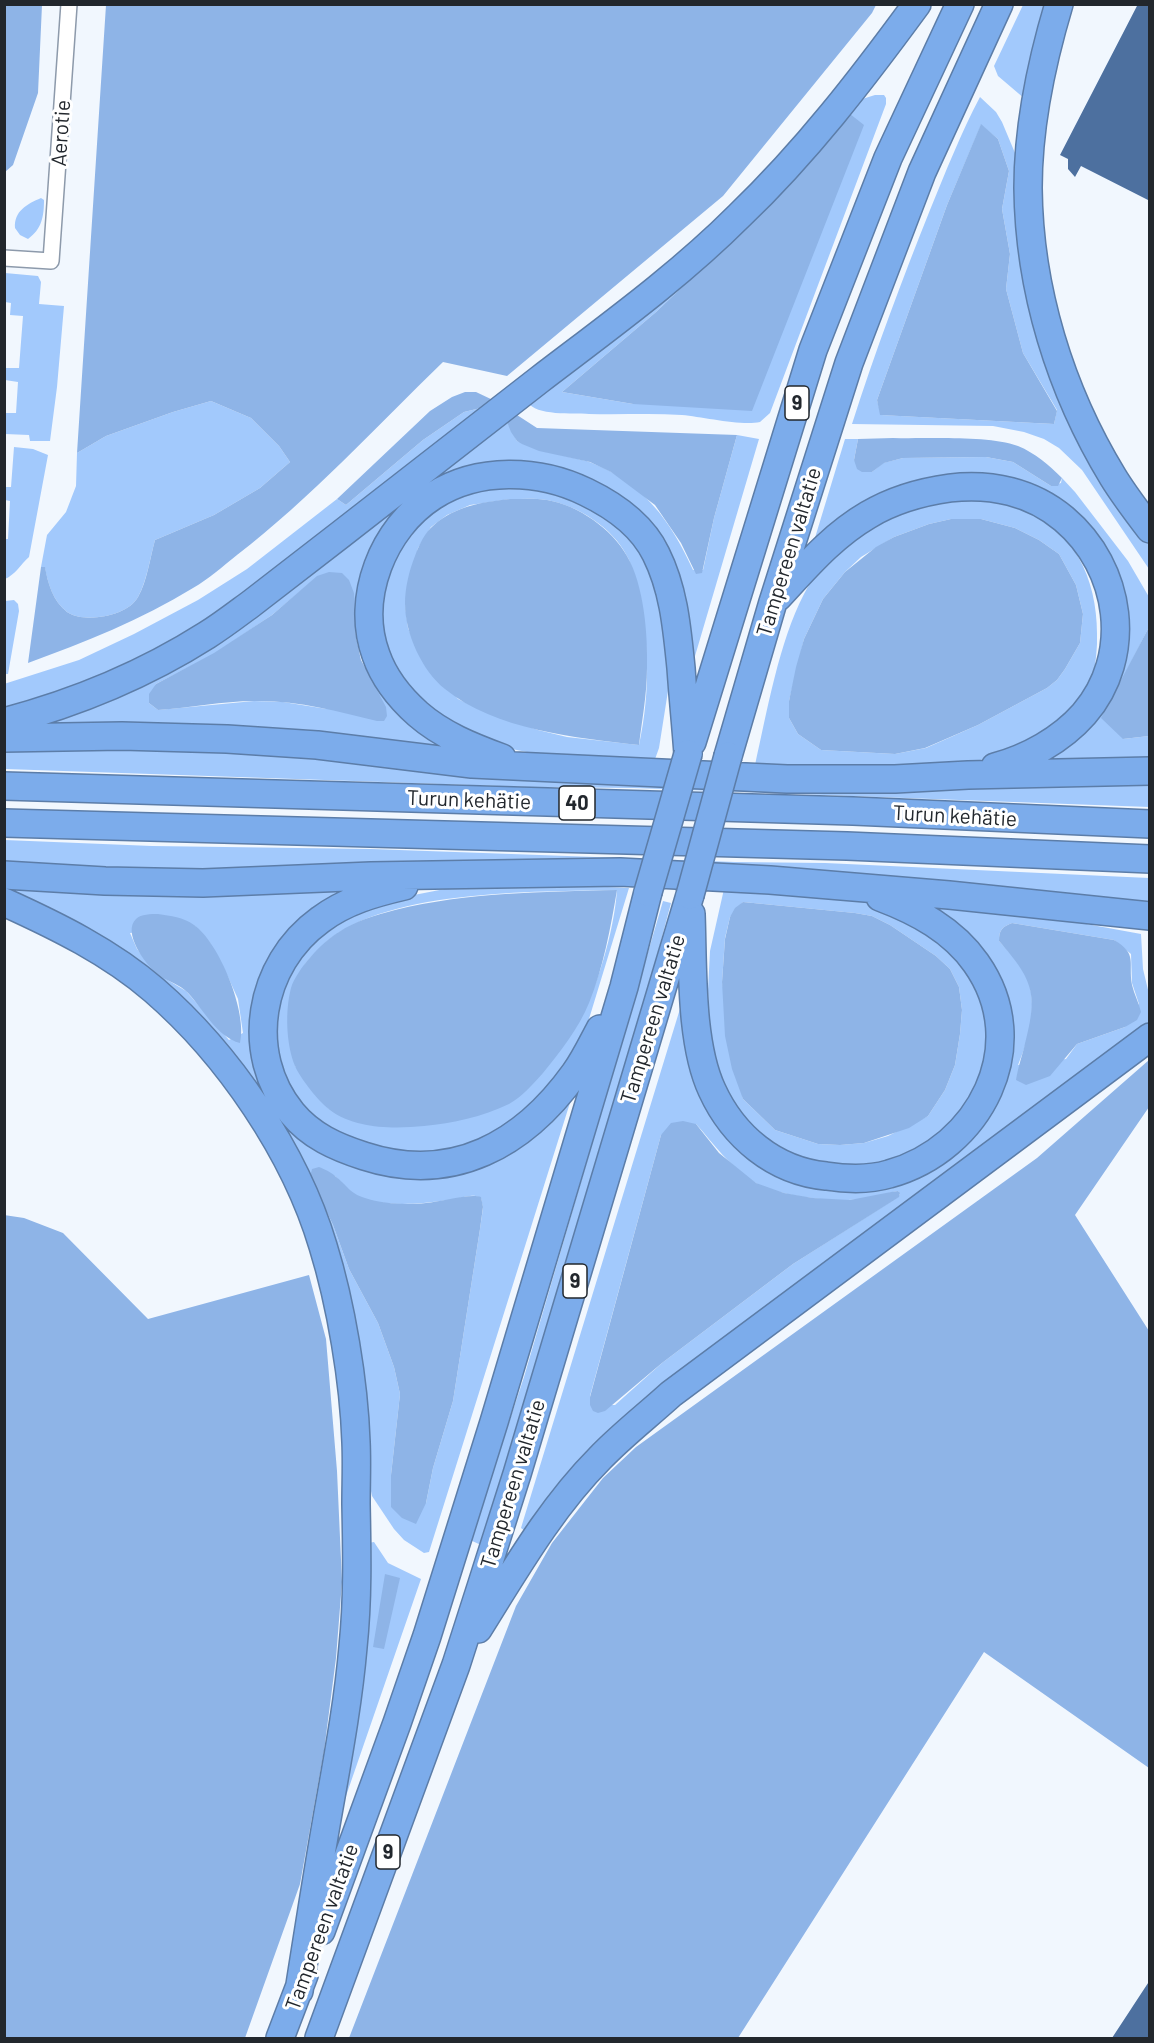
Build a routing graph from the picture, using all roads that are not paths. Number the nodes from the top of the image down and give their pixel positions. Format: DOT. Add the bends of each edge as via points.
graph roads {
  1 [pos="69,4"];
  2 [pos="917,4"];
  3 [pos="960,4"];
  4 [pos="999,4"];
  5 [pos="1059,4"];
  6 [pos="4,258"];
  7 [pos="1149,529"];
  8 [pos="773,602"];
  9 [pos="4,722"];
  10 [pos="4,738"];
  11 [pos="688,754"];
  12 [pos="523,766"];
  13 [pos="1149,771"];
  14 [pos="968,775"];
  15 [pos="4,786"];
  16 [pos="4,823"];
  17 [pos="1149,824"];
  18 [pos="1149,859"];
  19 [pos="449,874"];
  20 [pos="4,875"];
  21 [pos="860,888"];
  22 [pos="690,895"];
  23 [pos="4,902"];
  24 [pos="1149,916"];
  25 [pos="624,987"];
  26 [pos="1149,1037"];
  27 [pos="456,1665"];
  28 [pos="299,1991"];
  29 [pos="280,2038"];
  30 [pos="319,2038"];
  1 -- 6 [label="street, Aerotie" via="51,261"];
  2 -- 9 [label="highway" via="816,136 739,217 600,333 209,634 139,674 60,706"];
  3 -- 11 [label="highway, Tampereen valtatie / 9" via="888,158 813,350"];
  4 -- 8 [label="highway, Tampereen valtatie / 9" via="922,172 849,363"];
  5 -- 7 [label="highway" via="1036,96 1031,137 1028,186 1036,271 1053,348 1068,390 1113,477"];
  8 -- 14 [label="highway" via="842,533 871,513 915,495 957,487 991,487 1035,501 1069,524 1092,549 1112,593 1116,618 1109,670 1084,713 1050,742 1018,760"];
  8 -- 22 [label="highway, Tampereen valtatie / 9, bridge"];
  10 -- 12 [label="highway" via="227,739"];
  11 -- 12 [label="highway" via="675,612 665,575 650,543 625,516 577,488 536,476 493,475 433,496 409,515 386,550 375,576 369,606 370,628 385,674 419,715 453,738"];
  11 -- 25 [label="highway, Tampereen valtatie / 9, bridge"];
  12 -- 14 [label="highway" via="787,779"];
  13 -- 14 [label="highway"];
  15 -- 17 [label="highway, Turun kehätie / 40" via="853,811"];
  16 -- 18 [label="highway, Turun kehätie / 40" via="847,846"];
  19 -- 20 [label="highway" via="202,883"];
  19 -- 21 [label="highway" via="620,872"];
  19 -- 25 [label="highway" via="379,892 340,908 301,936 278,967 266,1005 263,1037 268,1066 291,1112 324,1141 385,1163 432,1167 464,1161 496,1146 528,1124 558,1095"];
  21 -- 22 [label="highway" via="936,924 964,948 989,988 998,1016 1000,1043 997,1068 986,1096 963,1130 940,1149 909,1166 860,1178 813,1175 786,1166 751,1143 725,1113 712,1089 701,1050"];
  21 -- 24 [label="highway"];
  22 -- 27 [label="highway, Tampereen valtatie / 9"];
  23 -- 28 [label="highway" via="105,954 153,990 194,1029 234,1077 272,1133 302,1191 323,1246 349,1373 356,1440 358,1577 347,1704"];
  25 -- 28 [label="highway, Tampereen valtatie / 9" via="427,1636"];
  26 -- 27 [label="highway" via="671,1394 616,1443 584,1476 548,1523"];
  27 -- 30 [label="highway, Tampereen valtatie / 9"];
  28 -- 29 [label="highway, Tampereen valtatie / 9"];
}
